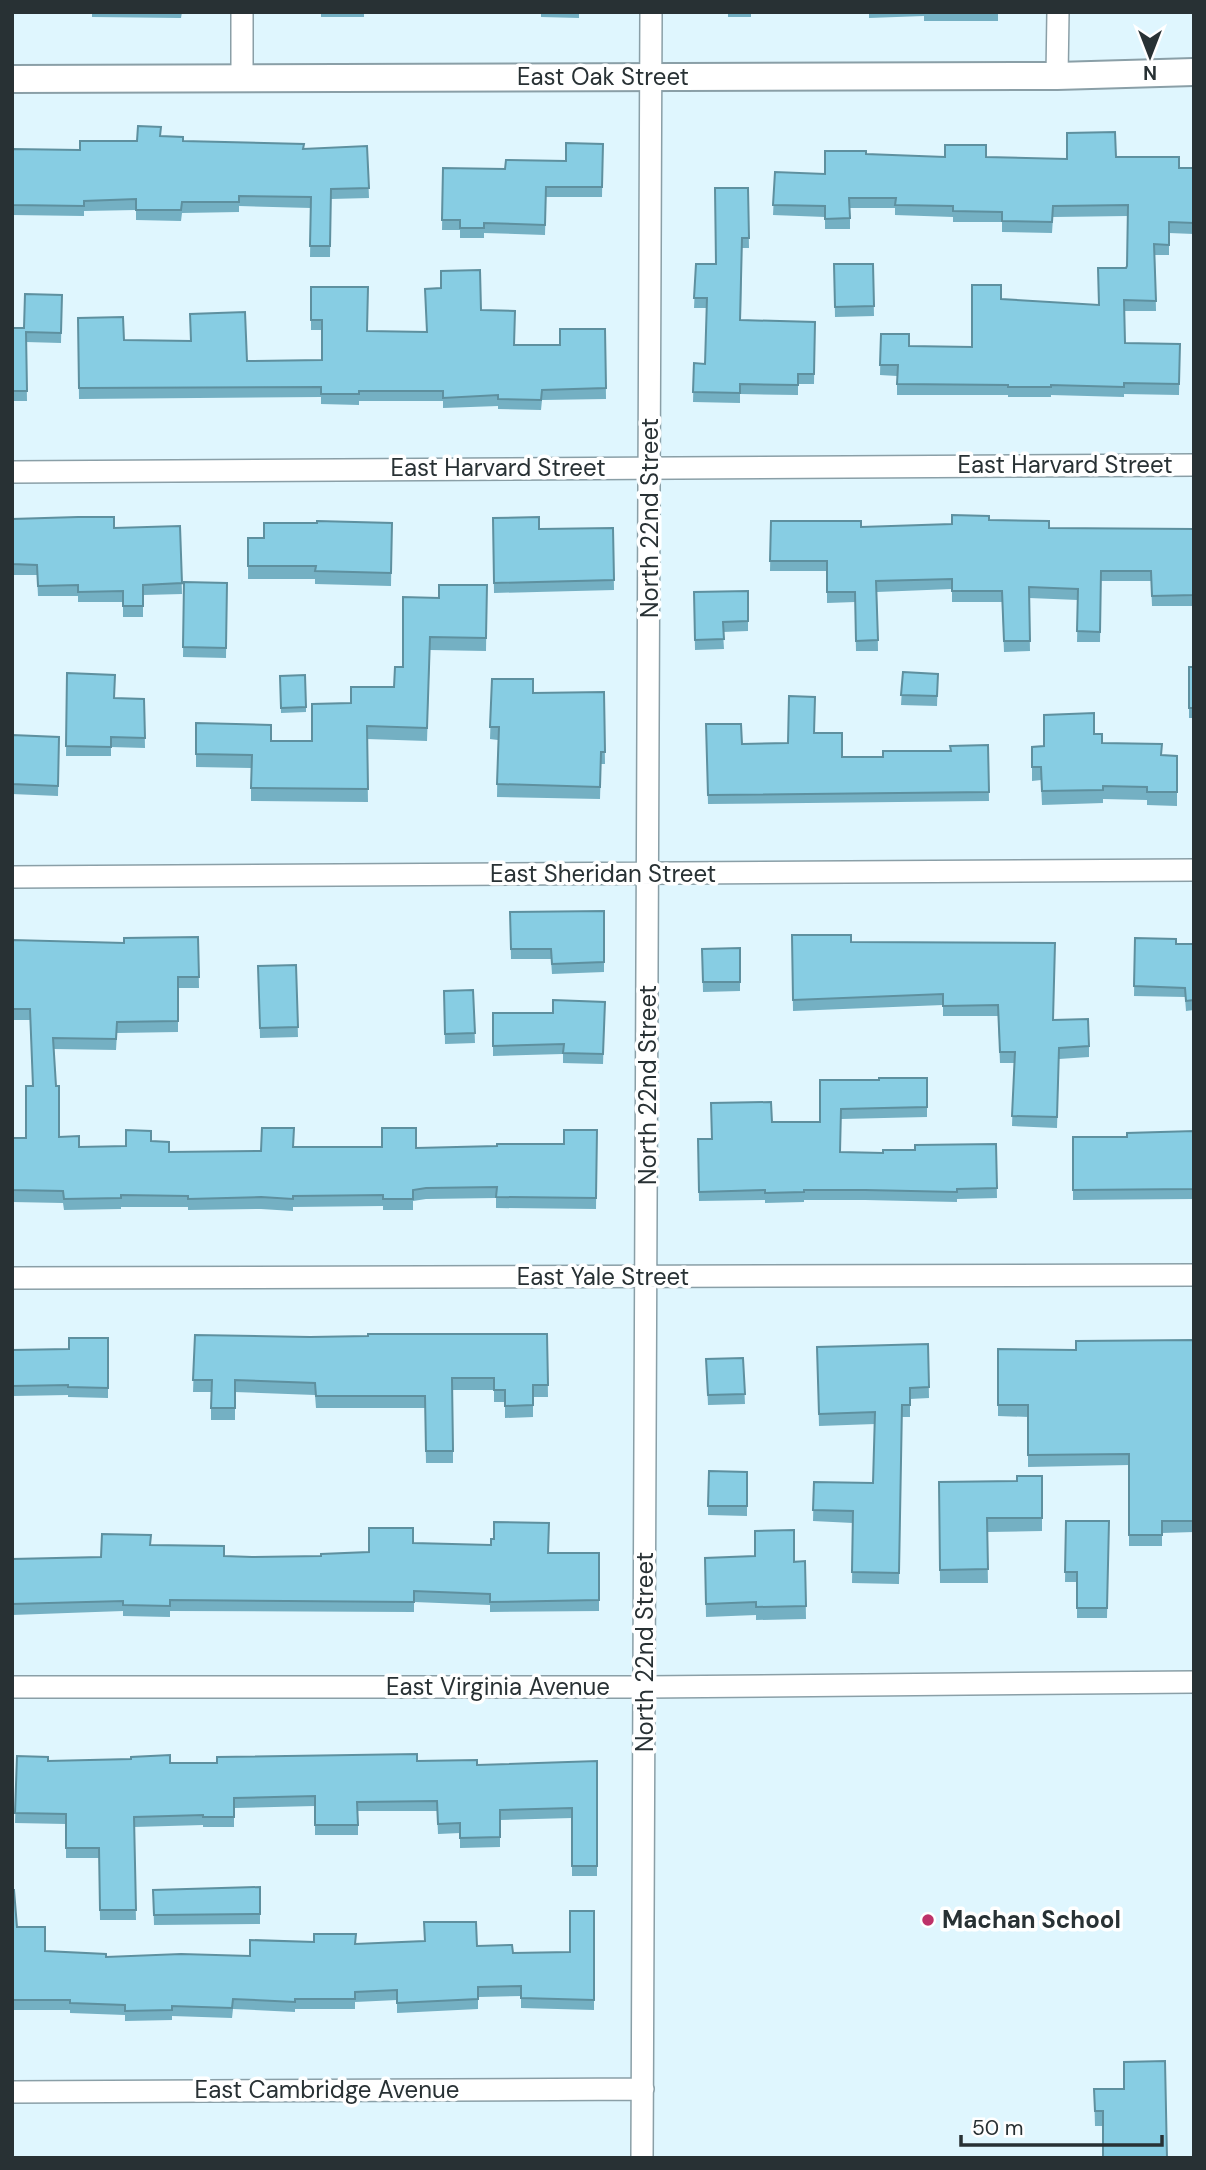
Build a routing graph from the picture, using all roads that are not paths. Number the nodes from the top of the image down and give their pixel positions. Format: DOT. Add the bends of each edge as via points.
graph roads {
  1 [pos="242,12"];
  2 [pos="651,12"];
  3 [pos="1058,12"];
  4 [pos="1194,72"];
  5 [pos="1057,76"];
  6 [pos="242,78"];
  7 [pos="651,78"];
  8 [pos="12,79"];
  9 [pos="1194,465"];
  10 [pos="649,467"];
  11 [pos="12,472"];
  12 [pos="1194,870"];
  13 [pos="648,874"];
  14 [pos="12,877"];
  15 [pos="1194,1275"];
  16 [pos="646,1277"];
  17 [pos="12,1278"];
  18 [pos="1194,1682"];
  19 [pos="12,1687"];
  20 [pos="645,1687"];
  21 [pos="643,2089"];
  22 [pos="12,2091"];
  23 [pos="642,2158"];
  1 -- 6 [label="street"];
  2 -- 7 [label="street, North 22nd Street"];
  3 -- 5 [label="street"];
  4 -- 5 [label="street, East Oak Street"];
  5 -- 7 [label="street, East Oak Street"];
  6 -- 7 [label="street, East Oak Street"];
  6 -- 8 [label="street, East Oak Street"];
  7 -- 10 [label="street, North 22nd Street"];
  9 -- 10 [label="street, East Harvard Street"];
  10 -- 11 [label="street, East Harvard Street"];
  10 -- 13 [label="street, North 22nd Street"];
  12 -- 13 [label="street, East Sheridan Street"];
  13 -- 14 [label="street, East Sheridan Street"];
  13 -- 16 [label="street, North 22nd Street"];
  15 -- 16 [label="street, East Yale Street"];
  16 -- 17 [label="street, East Yale Street"];
  16 -- 20 [label="street, North 22nd Street"];
  18 -- 20 [label="street, East Virginia Avenue"];
  19 -- 20 [label="street, East Virginia Avenue"];
  20 -- 21 [label="street, North 22nd Street"];
  21 -- 22 [label="street, East Cambridge Avenue"];
  21 -- 23 [label="street, North 22nd Street"];
}
